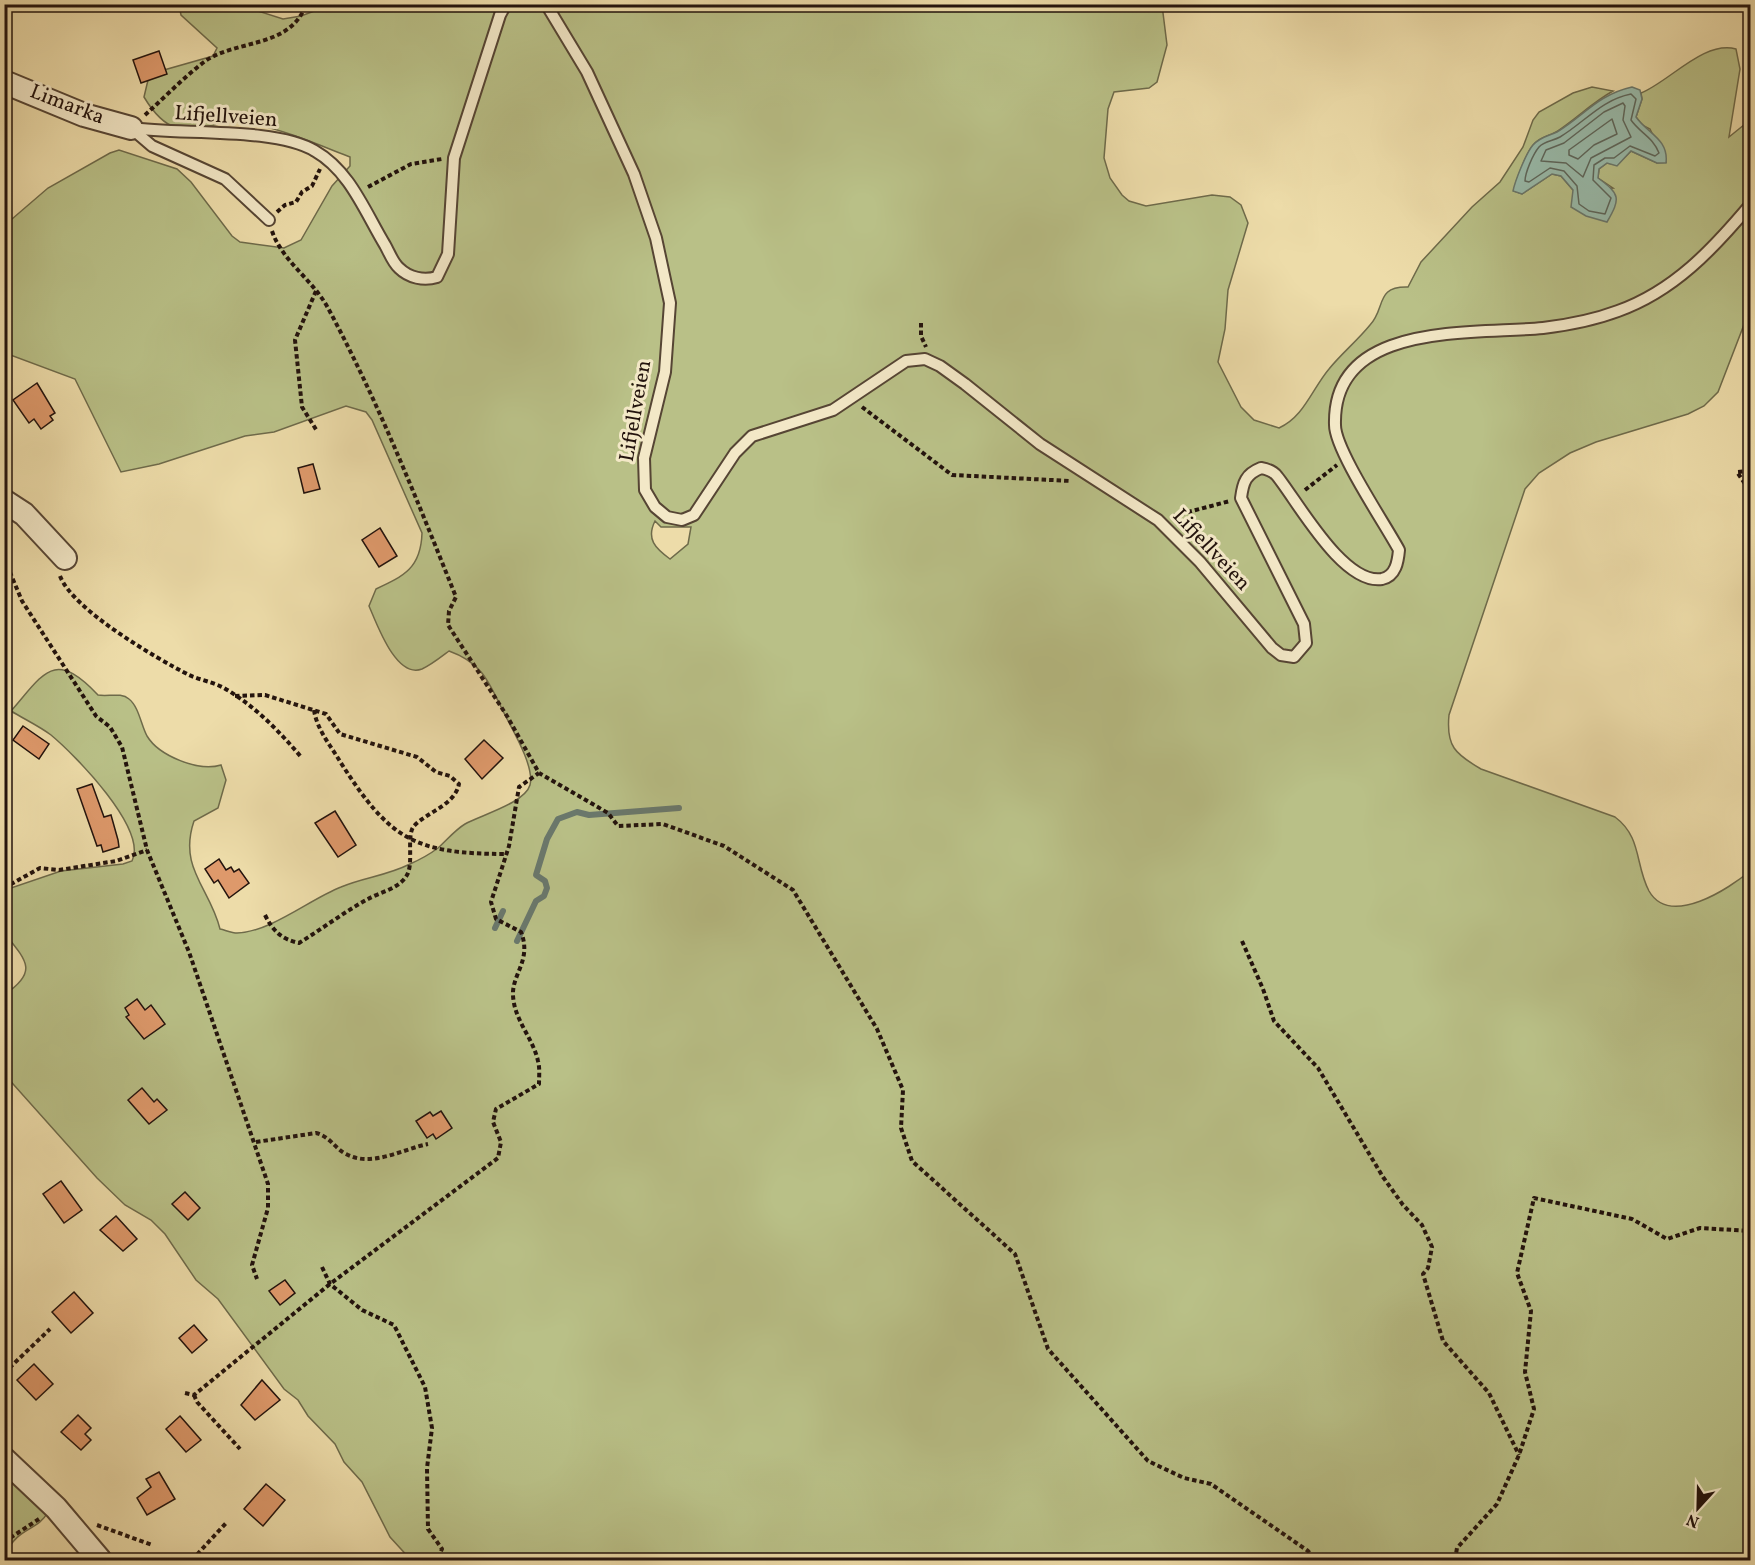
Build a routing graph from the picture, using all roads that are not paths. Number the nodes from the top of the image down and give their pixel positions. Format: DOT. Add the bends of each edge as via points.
graph roads {
  1 [pos="506,4"];
  2 [pos="546,4"];
  3 [pos="4,82"];
  4 [pos="131,128"];
  5 [pos="1750,205"];
  6 [pos="269,220"];
  7 [pos="4,501"];
  8 [pos="65,558"];
  9 [pos="4,1459"];
  10 [pos="100,1560"];
  1 -- 4 [label="lane, Lifjellveien" via="454,158 453,220 448,254 437,277 421,280 399,268 356,192 315,151 277,137"];
  2 -- 5 [label="lane, Lifjellveien" via="587,72 634,174 656,238 670,303 665,372 644,458 645,490 655,507 667,517 681,520 694,515 735,453 752,436 799,423 852,399 906,361 925,359 957,378 1040,444 1158,520 1281,655 1293,657 1305,643 1304,624 1241,498 1243,482 1250,473 1261,468 1275,474 1313,528 1357,572 1374,580 1394,572 1398,549 1335,428 1340,392 1352,372 1372,353 1397,342 1544,328 1620,311 1687,272 1712,250"];
  3 -- 4 [label="street, Limarka"];
  4 -- 6 [label="lane" via="152,146 225,178"];
  7 -- 8 [label="street" via="24,514"];
  9 -- 10 [label="street" via="56,1508"];
}
